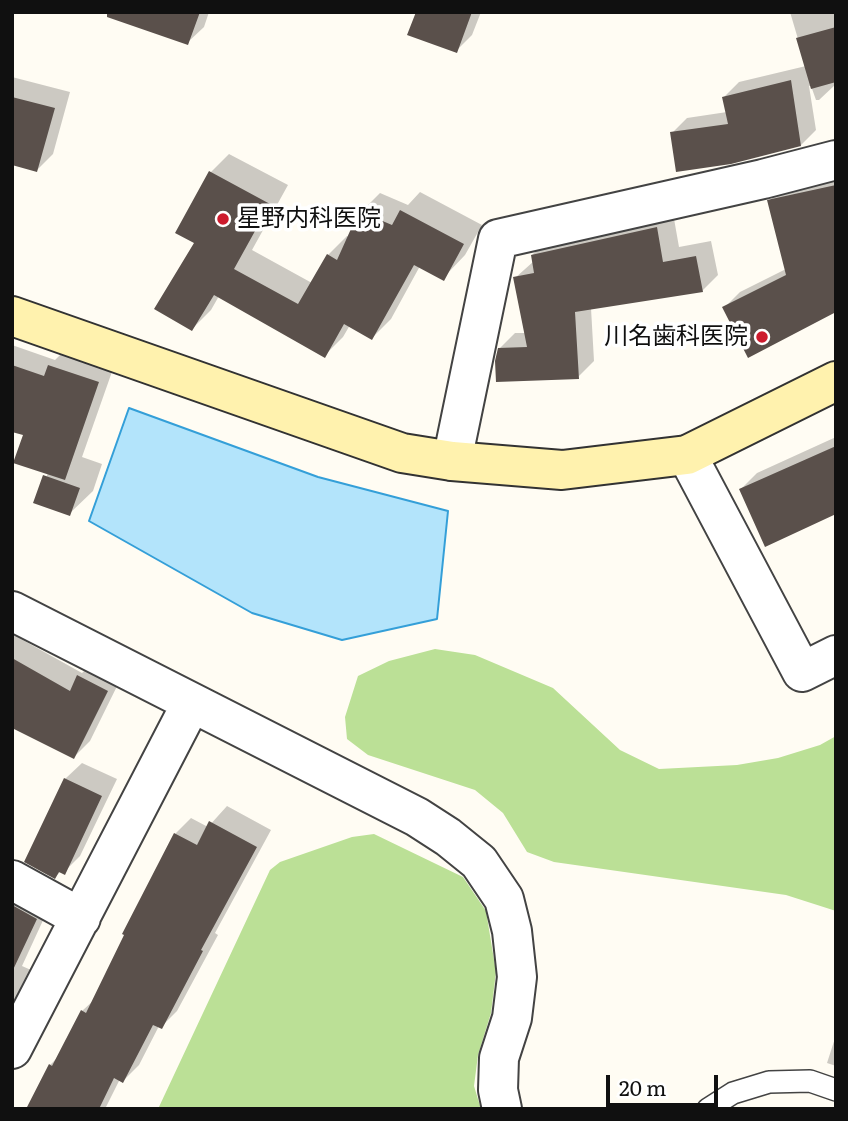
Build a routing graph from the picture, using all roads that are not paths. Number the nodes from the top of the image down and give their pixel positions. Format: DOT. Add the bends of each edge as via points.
graph roads {
  1 [pos="836,160"];
  2 [pos="12,316"];
  3 [pos="836,381"];
  4 [pos="687,455"];
  5 [pos="452,461"];
  6 [pos="12,611"];
  7 [pos="836,655"];
  8 [pos="191,704"];
  9 [pos="12,880"];
  10 [pos="81,918"];
  11 [pos="12,1049"];
  12 [pos="836,1090"];
  13 [pos="502,1109"];
  14 [pos="708,1109"];
  1 -- 5 [label="street" via="498,239"];
  2 -- 5 [label="street" via="402,453"];
  3 -- 4 [label="street"];
  4 -- 5 [label="street" via="562,470"];
  4 -- 7 [label="street" via="802,672"];
  6 -- 8 [label="street"];
  8 -- 10 [label="street"];
  8 -- 13 [label="street" via="416,817 479,862 504,899 517,976 512,1017 499,1058"];
  9 -- 10 [label="street"];
  10 -- 11 [label="street"];
  12 -- 14 [label="lane" via="810,1082 769,1082 733,1093"];
}
